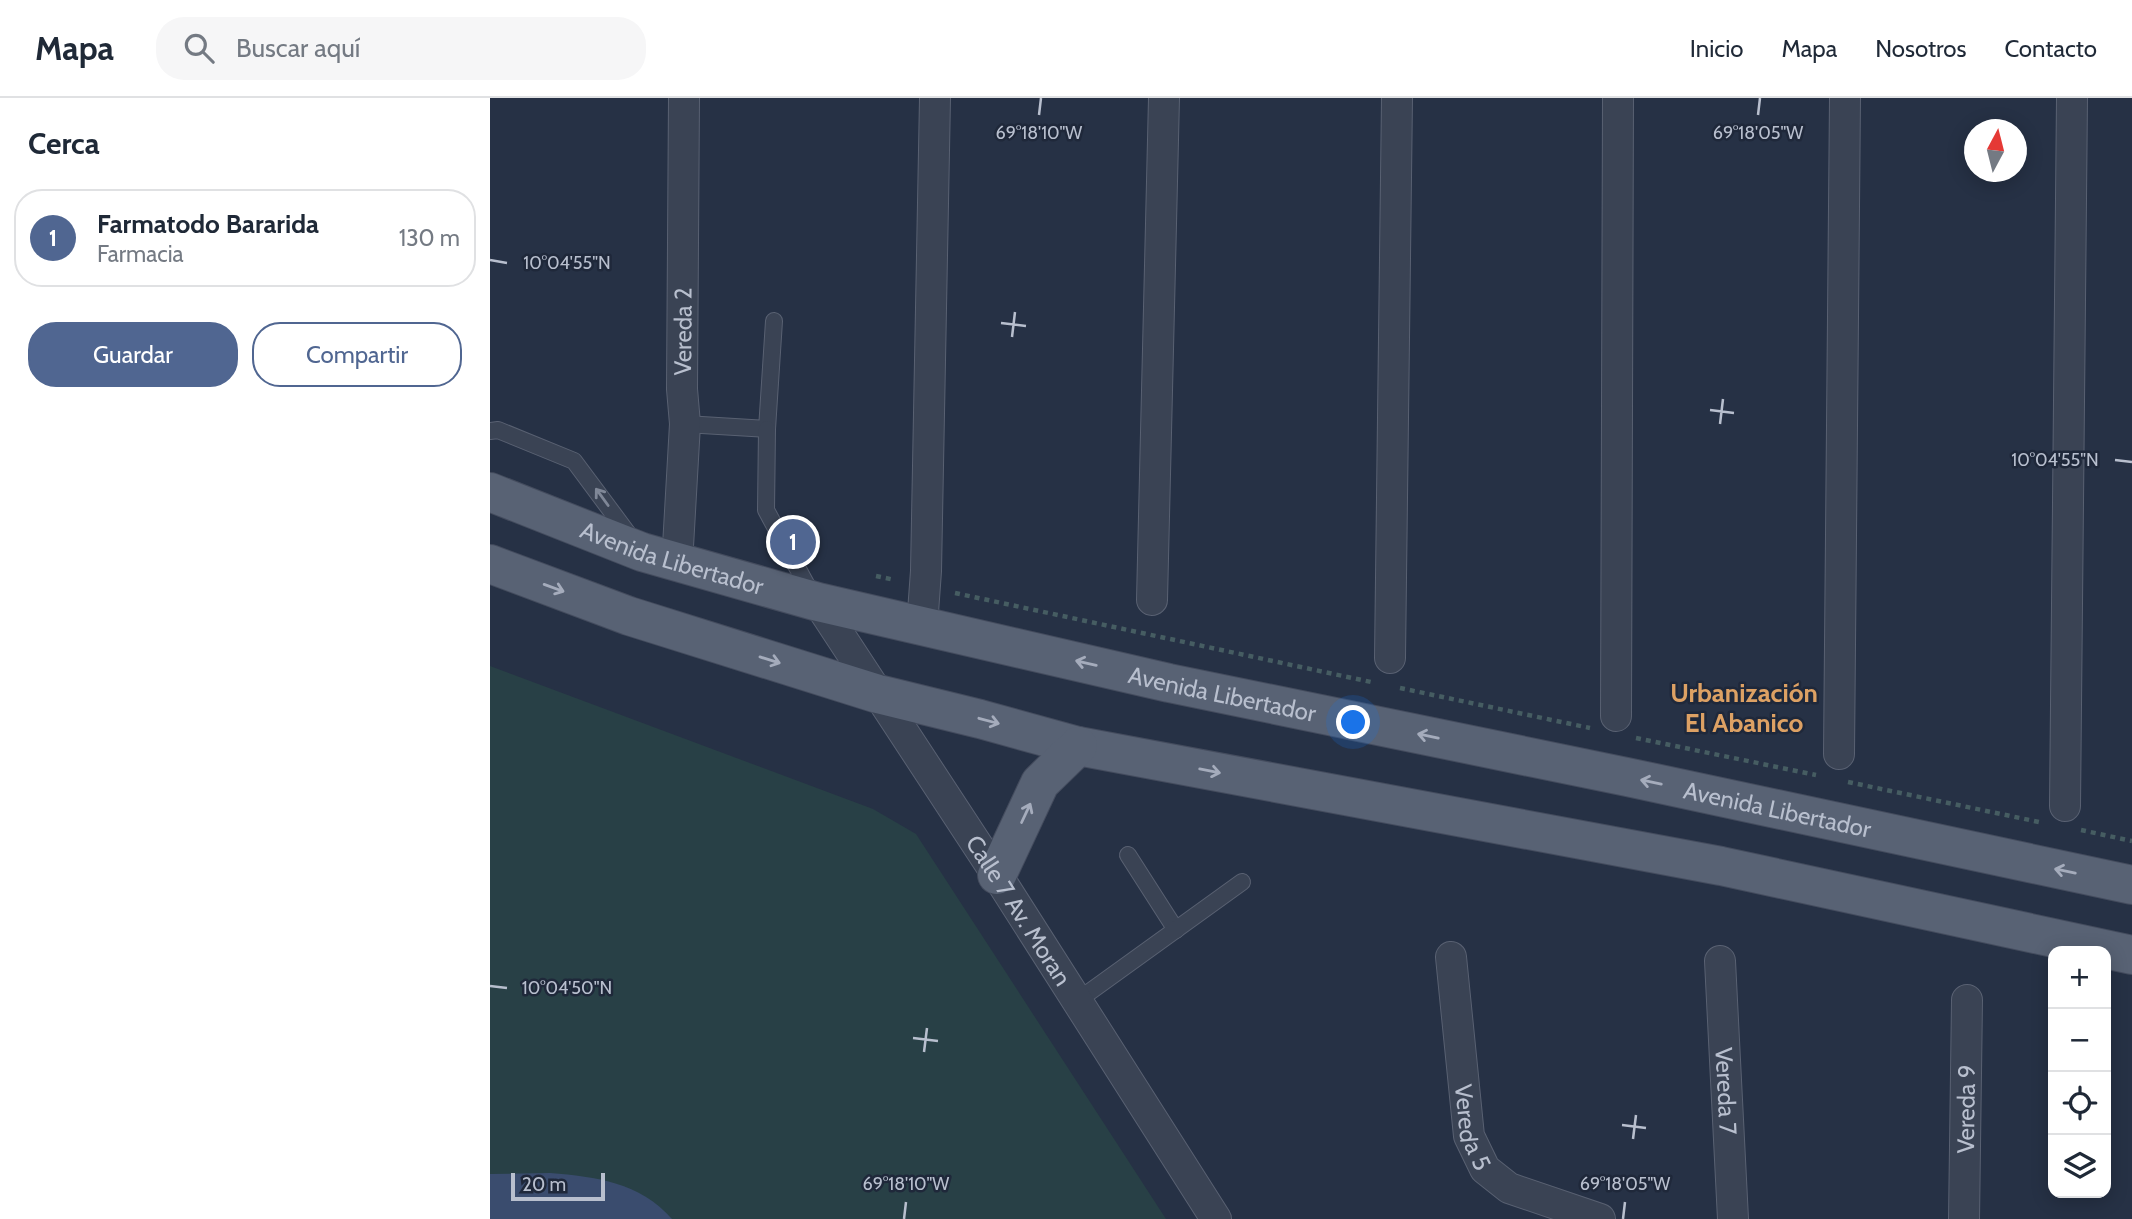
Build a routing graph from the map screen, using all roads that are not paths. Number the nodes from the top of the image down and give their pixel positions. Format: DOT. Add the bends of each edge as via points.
graph roads {
  1 [pos="684,98"];
  2 [pos="935,98"];
  3 [pos="1164,98"];
  4 [pos="1397,98"];
  5 [pos="1618,98"];
  6 [pos="1845,98"];
  7 [pos="2072,98"];
  8 [pos="775,321"];
  9 [pos="685,424"];
  10 [pos="767,429"];
  11 [pos="490,431"];
  12 [pos="490,492"];
  13 [pos="642,552"];
  14 [pos="490,564"];
  15 [pos="677,564"];
  16 [pos="1152,600"];
  17 [pos="818,602"];
  18 [pos="922,626"];
  19 [pos="1390,658"];
  20 [pos="878,694"];
  21 [pos="1613,727"];
  22 [pos="1078,746"];
  23 [pos="1842,768"];
  24 [pos="2060,819"];
  25 [pos="1128,855"];
  26 [pos="998,875"];
  27 [pos="1242,882"];
  28 [pos="2132,886"];
  29 [pos="1176,930"];
  30 [pos="2132,955"];
  31 [pos="1451,957"];
  32 [pos="1720,961"];
  33 [pos="1967,1000"];
  34 [pos="1077,1001"];
  35 [pos="1216,1219"];
  36 [pos="1600,1219"];
  37 [pos="1733,1219"];
  38 [pos="1964,1219"];
  1 -- 9 [label="street, Vereda 2"];
  2 -- 18 [label="street"];
  3 -- 16 [label="street"];
  4 -- 19 [label="street"];
  5 -- 21 [label="street"];
  6 -- 23 [label="street"];
  7 -- 24 [label="street"];
  8 -- 10 [label="lane"];
  9 -- 10 [label="lane"];
  9 -- 15 [label="street, Vereda 2"];
  10 -- 17 [label="lane" via="766,510"];
  13 -- 11 [label="lane, one-way" via="575,461 498,430"];
  12 -- 13 [label="main road, Avenida Libertador"];
  13 -- 15 [label="main road, Avenida Libertador"];
  14 -- 20 [label="main road, one-way" via="629,616"];
  15 -- 17 [label="main road, Avenida Libertador"];
  17 -- 18 [label="main road, Avenida Libertador"];
  17 -- 20 [label="street, Calle 7 Av. Moran"];
  28 -- 18 [label="main road, Avenida Libertador, one-way" via="1169,683"];
  20 -- 22 [label="main road, one-way"];
  20 -- 26 [label="street, Calle 7 Av. Moran"];
  26 -- 22 [label="main road, one-way" via="1040,783"];
  22 -- 30 [label="main road, one-way" via="1721,866"];
  25 -- 29 [label="lane"];
  26 -- 34 [label="street, Calle 7 Av. Moran"];
  27 -- 29 [label="lane"];
  29 -- 34 [label="lane"];
  31 -- 36 [label="street, Vereda 5" via="1469,1136 1485,1169 1509,1188"];
  32 -- 37 [label="street, Vereda 7"];
  33 -- 38 [label="street, Vereda 9"];
  34 -- 35 [label="street, Calle 7 Av. Moran"];
}
